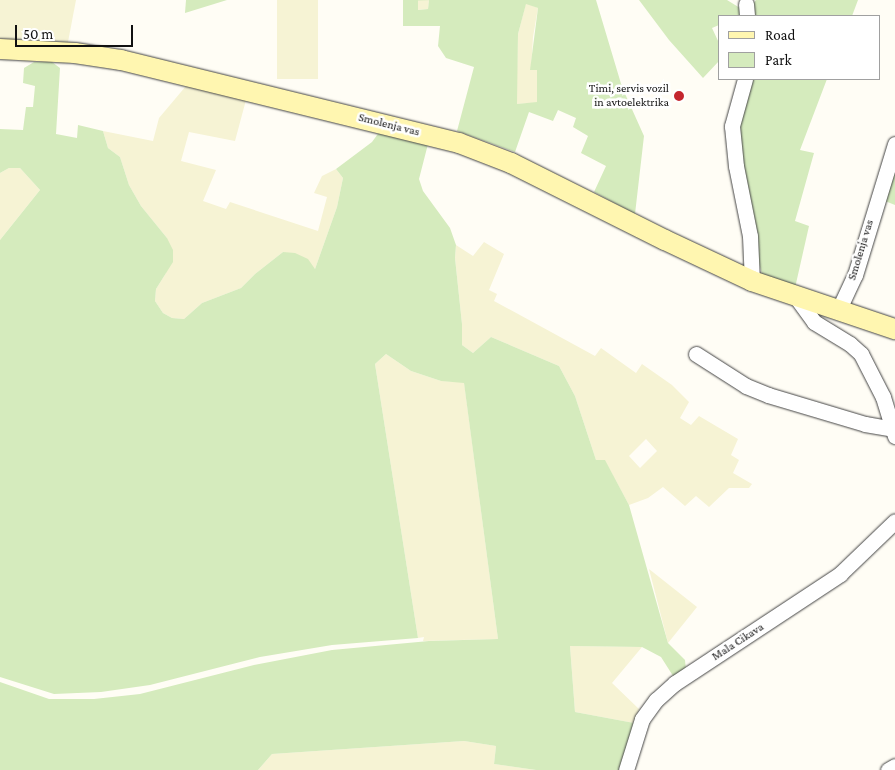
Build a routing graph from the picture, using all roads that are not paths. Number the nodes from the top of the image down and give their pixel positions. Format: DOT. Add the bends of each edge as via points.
graph roads {
  1 [pos="0,49"];
  2 [pos="745,80"];
  3 [pos="895,144"];
  4 [pos="752,281"];
  5 [pos="796,298"];
  6 [pos="838,311"];
  7 [pos="895,329"];
  8 [pos="696,354"];
  9 [pos="894,433"];
  10 [pos="895,521"];
  11 [pos="895,766"];
  12 [pos="626,770"];
  13 [pos="888,770"];
  1 -- 4 [label="main road, Smolenja vas" via="75,53 121,60 459,143 530,172"];
  2 -- 4 [label="street" via="732,126 736,166 750,236"];
  3 -- 6 [label="street, Smolenja vas" via="855,275"];
  4 -- 5 [label="main road, Smolenja vas"];
  5 -- 6 [label="main road, Smolenja vas"];
  5 -- 9 [label="street" via="814,322 861,354 883,397"];
  6 -- 7 [label="main road"];
  8 -- 9 [label="street" via="746,386 768,395"];
  10 -- 12 [label="street, Mala Cikava" via="840,574 676,683 656,700 642,719"];
  11 -- 13 [label="street"];
}
